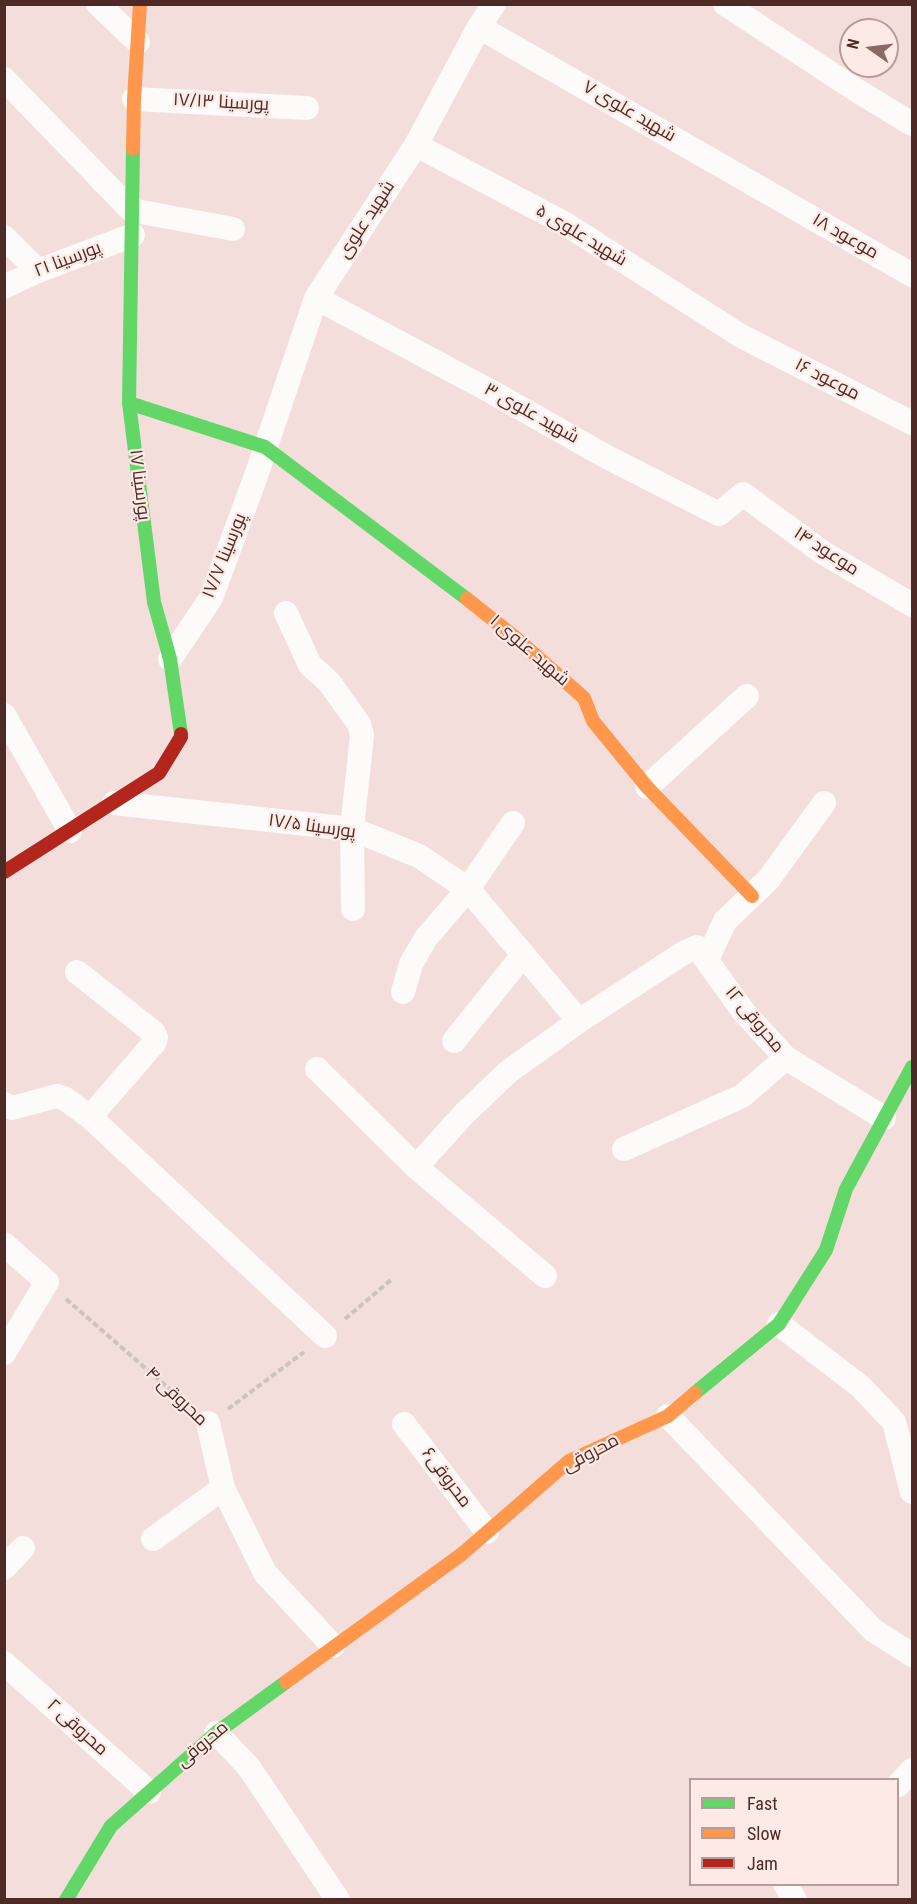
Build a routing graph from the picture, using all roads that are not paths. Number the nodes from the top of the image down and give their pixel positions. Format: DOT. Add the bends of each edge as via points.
graph roads {
  1 [pos="98,4"];
  2 [pos="140,4"];
  3 [pos="494,4"];
  4 [pos="725,4"];
  5 [pos="479,27"];
  6 [pos="138,42"];
  7 [pos="4,79"];
  8 [pos="134,99"];
  9 [pos="307,108"];
  10 [pos="912,124"];
  11 [pos="416,145"];
  12 [pos="778,198"];
  13 [pos="131,210"];
  14 [pos="233,229"];
  15 [pos="133,235"];
  16 [pos="4,237"];
  17 [pos="38,271"];
  18 [pos="912,275"];
  19 [pos="4,287"];
  20 [pos="316,298"];
  21 [pos="741,336"];
  22 [pos="129,404"];
  23 [pos="912,423"];
  24 [pos="265,447"];
  25 [pos="743,494"];
  26 [pos="912,605"];
  27 [pos="286,613"];
  28 [pos="170,659"];
  29 [pos="747,696"];
  30 [pos="4,716"];
  31 [pos="648,787"];
  32 [pos="114,803"];
  33 [pos="824,803"];
  34 [pos="513,823"];
  35 [pos="352,829"];
  36 [pos="70,831"];
  37 [pos="4,872"];
  38 [pos="468,889"];
  39 [pos="752,896"];
  40 [pos="353,909"];
  41 [pos="702,953"];
  42 [pos="523,955"];
  43 [pos="77,972"];
  44 [pos="403,992"];
  45 [pos="579,1021"];
  46 [pos="454,1041"];
  47 [pos="786,1058"];
  48 [pos="912,1067"];
  49 [pos="317,1069"];
  50 [pos="4,1104"];
  51 [pos="90,1116"];
  52 [pos="884,1118"];
  53 [pos="624,1149"];
  54 [pos="416,1167"];
  55 [pos="4,1244"];
  56 [pos="545,1276"];
  57 [pos="779,1324"];
  58 [pos="326,1336"];
  59 [pos="4,1353"];
  60 [pos="668,1416"];
  61 [pos="208,1423"];
  62 [pos="404,1424"];
  63 [pos="224,1488"];
  64 [pos="912,1492"];
  65 [pos="487,1532"];
  66 [pos="153,1539"];
  67 [pos="23,1548"];
  68 [pos="4,1568"];
  69 [pos="333,1646"];
  70 [pos="912,1655"];
  71 [pos="4,1663"];
  72 [pos="216,1733"];
  73 [pos="912,1770"];
  74 [pos="899,1783"];
  75 [pos="149,1792"];
  76 [pos="66,1899"];
  77 [pos="338,1899"];
  1 -- 6 [label="street"];
  2 -- 6 [label="street, پورسینا ۱۷"];
  3 -- 5 [label="street, شهید علوی"];
  4 -- 10 [label="street"];
  5 -- 11 [label="street, شهید علوی"];
  5 -- 12 [label="street, شهید علوی ۷"];
  6 -- 8 [label="street, پورسینا ۱۷"];
  7 -- 13 [label="street"];
  8 -- 9 [label="street, پورسینا ۱۷/۱۳"];
  8 -- 13 [label="street, پورسینا ۱۷"];
  11 -- 20 [label="street, شهید علوی"];
  11 -- 21 [label="street, شهید علوی ۵" via="564,224"];
  12 -- 18 [label="street, موعود ۱۸"];
  13 -- 14 [label="street"];
  13 -- 15 [label="street, پورسینا ۱۷"];
  15 -- 17 [label="street, پورسینا ۲۱"];
  15 -- 22 [label="street, پورسینا ۱۷"];
  16 -- 17 [label="street"];
  17 -- 19 [label="street, پورسینا ۲۱"];
  20 -- 24 [label="street, شهید علوی"];
  20 -- 25 [label="street, شهید علوی ۳" via="719,514"];
  21 -- 23 [label="street, موعود ۱۶"];
  22 -- 24 [label="street, شهید علوی ۱"];
  22 -- 28 [label="street, پورسینا ۱۷" via="154,602"];
  24 -- 28 [label="street, پورسینا ۱۷/۷" via="211,598"];
  24 -- 31 [label="street, شهید علوی ۱" via="438,575 584,698 593,721"];
  25 -- 26 [label="street, موعود ۱۴" via="822,552"];
  27 -- 35 [label="street" via="310,665 329,682 359,724 362,735"];
  28 -- 32 [label="street, پورسینا ۱۷" via="181,737 159,773"];
  29 -- 31 [label="street"];
  30 -- 36 [label="street"];
  31 -- 39 [label="street, شهید علوی ۱"];
  32 -- 35 [label="street, پورسینا ۱۷/۵"];
  32 -- 36 [label="street, پورسینا ۱۷"];
  33 -- 39 [label="street"];
  34 -- 38 [label="street"];
  35 -- 38 [label="street, پورسینا ۱۷/۵" via="419,856"];
  35 -- 40 [label="street"];
  36 -- 37 [label="street, پورسینا ۱۷"];
  38 -- 42 [label="street, پورسینا ۱۷/۵"];
  38 -- 44 [label="street" via="426,938 411,964"];
  39 -- 41 [label="street" via="725,921"];
  41 -- 45 [label="street" via="685,952"];
  41 -- 47 [label="street, محروقی ۱۲" via="743,1011"];
  42 -- 45 [label="street, پورسینا ۱۷/۵"];
  42 -- 46 [label="street"];
  43 -- 51 [label="street" via="156,1037"];
  45 -- 54 [label="street" via="508,1072 464,1113"];
  47 -- 52 [label="street, محروقی ۱۲"];
  47 -- 53 [label="street" via="742,1096"];
  48 -- 52 [label="street, محروقی"];
  49 -- 54 [label="street"];
  50 -- 51 [label="street" via="12,1108 57,1096"];
  51 -- 58 [label="street"];
  52 -- 57 [label="street, محروقی" via="846,1189 826,1250"];
  54 -- 56 [label="street"];
  55 -- 59 [label="street" via="47,1282"];
  57 -- 60 [label="street, محروقی"];
  57 -- 64 [label="street" via="861,1387 894,1422"];
  60 -- 65 [label="street, محروقی" via="569,1461"];
  60 -- 70 [label="street" via="873,1630"];
  61 -- 63 [label="street, محروقی ۴"];
  62 -- 65 [label="street, محروقی۶"];
  63 -- 66 [label="street"];
  63 -- 69 [label="street, محروقی ۴" via="265,1573"];
  65 -- 69 [label="street, محروقی"];
  67 -- 68 [label="street"];
  69 -- 72 [label="street, محروقی"];
  71 -- 75 [label="street, محروقی ۲"];
  72 -- 75 [label="street, محروقی"];
  72 -- 77 [label="street" via="248,1766"];
  73 -- 74 [label="street"];
  75 -- 76 [label="street, محروقی" via="111,1826"];
}
